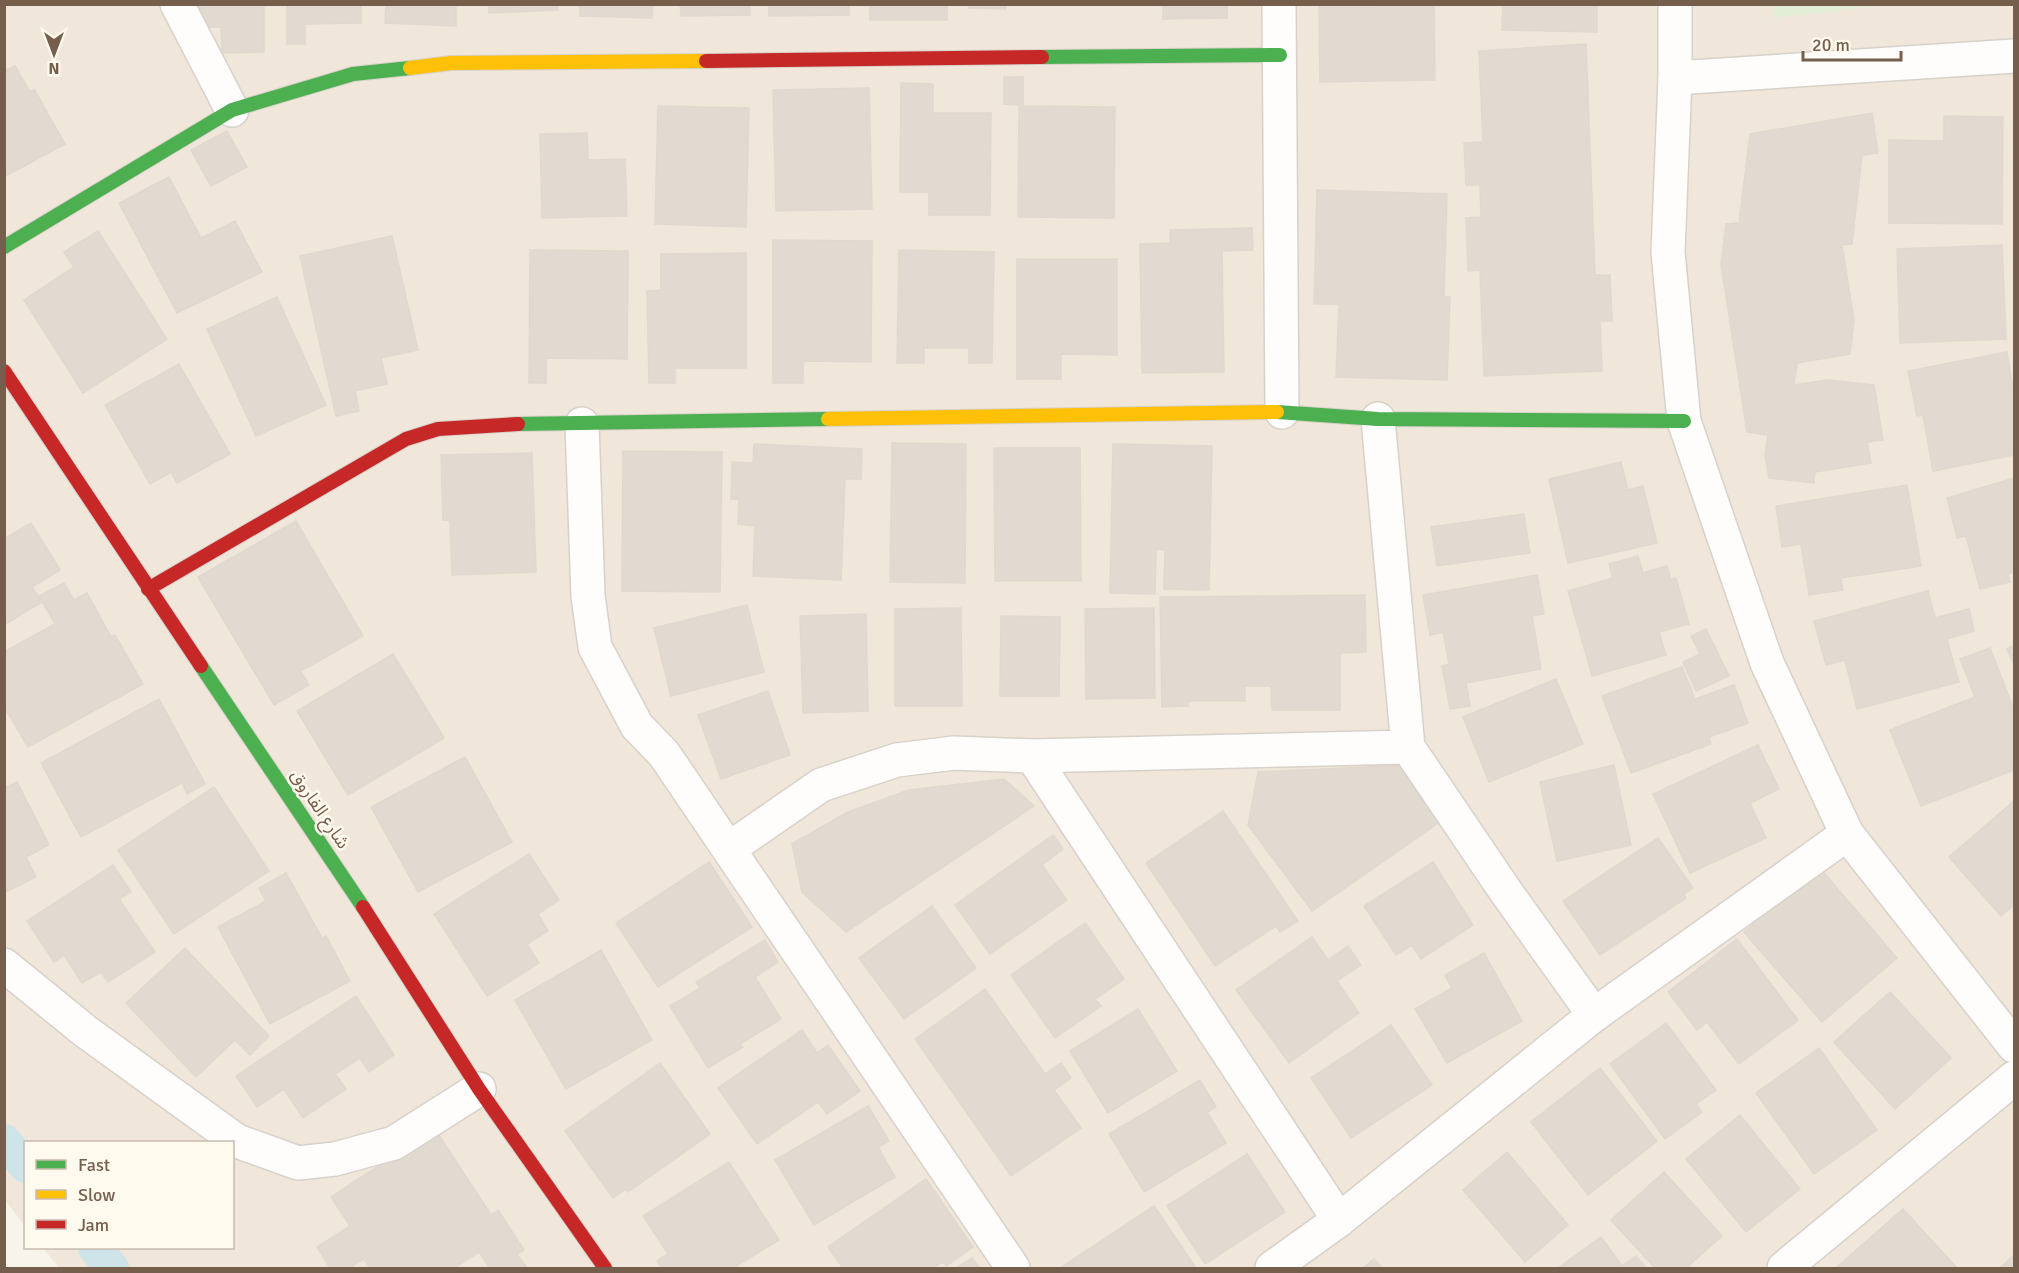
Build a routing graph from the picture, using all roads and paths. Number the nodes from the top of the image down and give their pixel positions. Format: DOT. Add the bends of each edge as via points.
graph roads {
  1 [pos="177,4"];
  2 [pos="1279,4"];
  3 [pos="1675,4"];
  4 [pos="1280,55"];
  5 [pos="2014,56"];
  6 [pos="1675,78"];
  7 [pos="232,110"];
  8 [pos="4,247"];
  9 [pos="4,371"];
  10 [pos="1282,412"];
  11 [pos="1378,419"];
  12 [pos="1684,421"];
  13 [pos="582,424"];
  14 [pos="148,589"];
  15 [pos="1408,747"];
  16 [pos="1032,756"];
  17 [pos="1846,834"];
  18 [pos="730,848"];
  19 [pos="4,965"];
  20 [pos="1594,1015"];
  21 [pos="2014,1046"];
  22 [pos="2014,1078"];
  23 [pos="479,1089"];
  24 [pos="1339,1220"];
  25 [pos="605,1269"];
  26 [pos="1013,1269"];
  27 [pos="1272,1269"];
  28 [pos="1784,1269"];
  1 -- 7 [label="street"];
  2 -- 4 [label="street"];
  3 -- 6 [label="street"];
  4 -- 7 [label="street" via="451,63 353,74"];
  4 -- 10 [label="street"];
  5 -- 6 [label="street"];
  6 -- 12 [label="street" via="1668,252"];
  7 -- 8 [label="street"];
  9 -- 14 [label="street, شارع الفاروق"];
  10 -- 11 [label="street"];
  10 -- 13 [label="street"];
  11 -- 12 [label="street"];
  11 -- 15 [label="street"];
  12 -- 17 [label="street" via="1767,663"];
  13 -- 14 [label="street" via="438,429 406,439"];
  13 -- 18 [label="street" via="588,596 595,646 637,726 664,754"];
  14 -- 23 [label="street, شارع الفاروق" via="336,864"];
  15 -- 16 [label="street"];
  15 -- 20 [label="street"];
  16 -- 18 [label="street" via="954,753 897,760 821,785"];
  16 -- 24 [label="street"];
  17 -- 20 [label="street"];
  17 -- 21 [label="street"];
  18 -- 26 [label="street"];
  19 -- 23 [label="street" via="85,1032 237,1141 298,1163 335,1160 394,1143"];
  20 -- 24 [label="street"];
  22 -- 28 [label="street"];
  23 -- 25 [label="street, شارع الفاروق"];
  24 -- 27 [label="street"];
}
